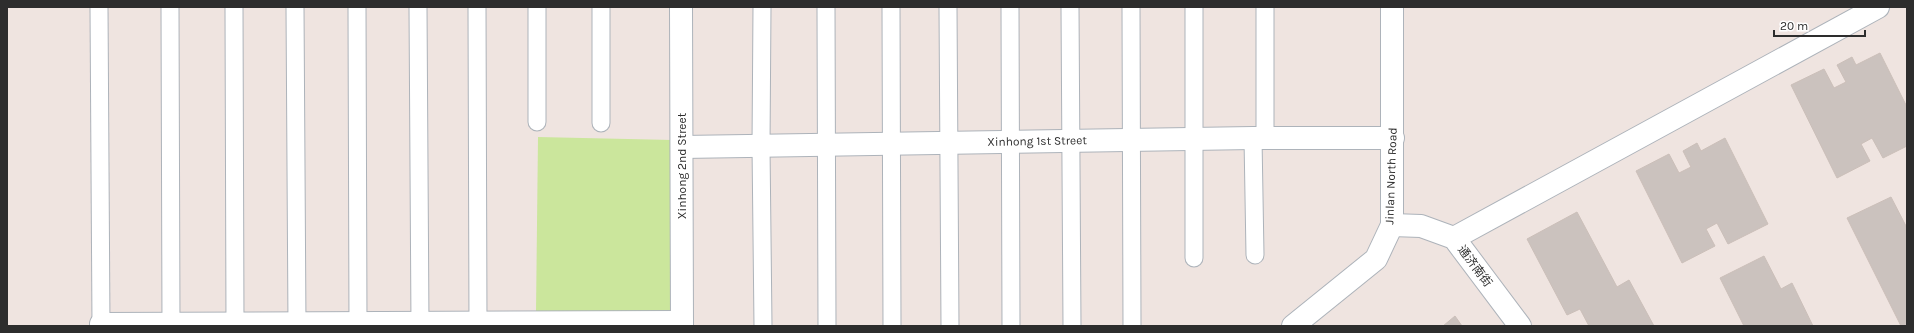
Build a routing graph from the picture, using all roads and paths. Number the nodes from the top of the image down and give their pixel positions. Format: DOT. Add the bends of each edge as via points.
graph roads {
  1 [pos="99,7"];
  2 [pos="170,7"];
  3 [pos="234,7"];
  4 [pos="295,7"];
  5 [pos="357,7"];
  6 [pos="418,7"];
  7 [pos="477,7"];
  8 [pos="537,7"];
  9 [pos="601,7"];
  10 [pos="681,7"];
  11 [pos="762,7"];
  12 [pos="826,7"];
  13 [pos="891,7"];
  14 [pos="948,7"];
  15 [pos="1010,7"];
  16 [pos="1070,7"];
  17 [pos="1131,7"];
  18 [pos="1194,7"];
  19 [pos="1265,7"];
  20 [pos="1392,7"];
  21 [pos="1878,7"];
  22 [pos="537,122"];
  23 [pos="601,123"];
  24 [pos="1194,138"];
  25 [pos="1259,138"];
  26 [pos="1392,138"];
  27 [pos="1132,139"];
  28 [pos="1071,141"];
  29 [pos="1010,142"];
  30 [pos="949,143"];
  31 [pos="826,144"];
  32 [pos="892,144"];
  33 [pos="761,146"];
  34 [pos="682,147"];
  35 [pos="1392,224"];
  36 [pos="1454,238"];
  37 [pos="1255,255"];
  38 [pos="1194,258"];
  39 [pos="297,324"];
  40 [pos="358,324"];
  41 [pos="420,324"];
  42 [pos="478,324"];
  43 [pos="541,324"];
  44 [pos="603,324"];
  45 [pos="682,324"];
  46 [pos="101,325"];
  47 [pos="171,325"];
  48 [pos="235,325"];
  49 [pos="763,326"];
  50 [pos="827,326"];
  51 [pos="892,326"];
  52 [pos="950,326"];
  53 [pos="1011,326"];
  54 [pos="1072,326"];
  55 [pos="1132,326"];
  56 [pos="1293,326"];
  57 [pos="1520,326"];
  1 -- 46 [label="lane"];
  2 -- 47 [label="lane"];
  3 -- 48 [label="lane"];
  4 -- 39 [label="lane"];
  5 -- 40 [label="lane"];
  6 -- 41 [label="lane"];
  7 -- 42 [label="lane"];
  8 -- 22 [label="lane"];
  9 -- 23 [label="lane"];
  10 -- 34 [label="street, Xinhong 2nd Street"];
  11 -- 33 [label="lane"];
  12 -- 31 [label="lane"];
  13 -- 32 [label="lane"];
  14 -- 30 [label="lane"];
  15 -- 29 [label="lane"];
  16 -- 28 [label="lane"];
  17 -- 27 [label="lane"];
  18 -- 24 [label="lane"];
  19 -- 25 [label="lane"];
  20 -- 26 [label="street, Jinlan North Road"];
  21 -- 36 [label="street"];
  24 -- 25 [label="street, Xinhong 1st Street"];
  24 -- 27 [label="street, Xinhong 1st Street"];
  24 -- 38 [label="lane"];
  25 -- 26 [label="street, Xinhong 1st Street"];
  25 -- 37 [label="lane"];
  26 -- 35 [label="street, Jinlan North Road"];
  27 -- 28 [label="street, Xinhong 1st Street"];
  27 -- 55 [label="lane"];
  28 -- 29 [label="street, Xinhong 1st Street"];
  28 -- 54 [label="lane"];
  29 -- 30 [label="street, Xinhong 1st Street"];
  29 -- 53 [label="lane"];
  30 -- 32 [label="street, Xinhong 1st Street"];
  30 -- 52 [label="lane"];
  31 -- 32 [label="street, Xinhong 1st Street"];
  31 -- 33 [label="street, Xinhong 1st Street"];
  31 -- 50 [label="lane"];
  32 -- 51 [label="lane"];
  33 -- 34 [label="street, Xinhong 1st Street"];
  33 -- 49 [label="lane"];
  34 -- 45 [label="street, Xinhong 2nd Street"];
  35 -- 36 [label="street, 通济南街" via="1421,226"];
  35 -- 56 [label="street, Jinlan North Road" via="1376,258"];
  36 -- 57 [label="street, 通济南街"];
  39 -- 40 [label="street"];
  39 -- 48 [label="street"];
  40 -- 41 [label="street"];
  41 -- 42 [label="street"];
  42 -- 43 [label="street"];
  43 -- 44 [label="street"];
  44 -- 45 [label="street"];
  46 -- 47 [label="street"];
  47 -- 48 [label="street"];
}
